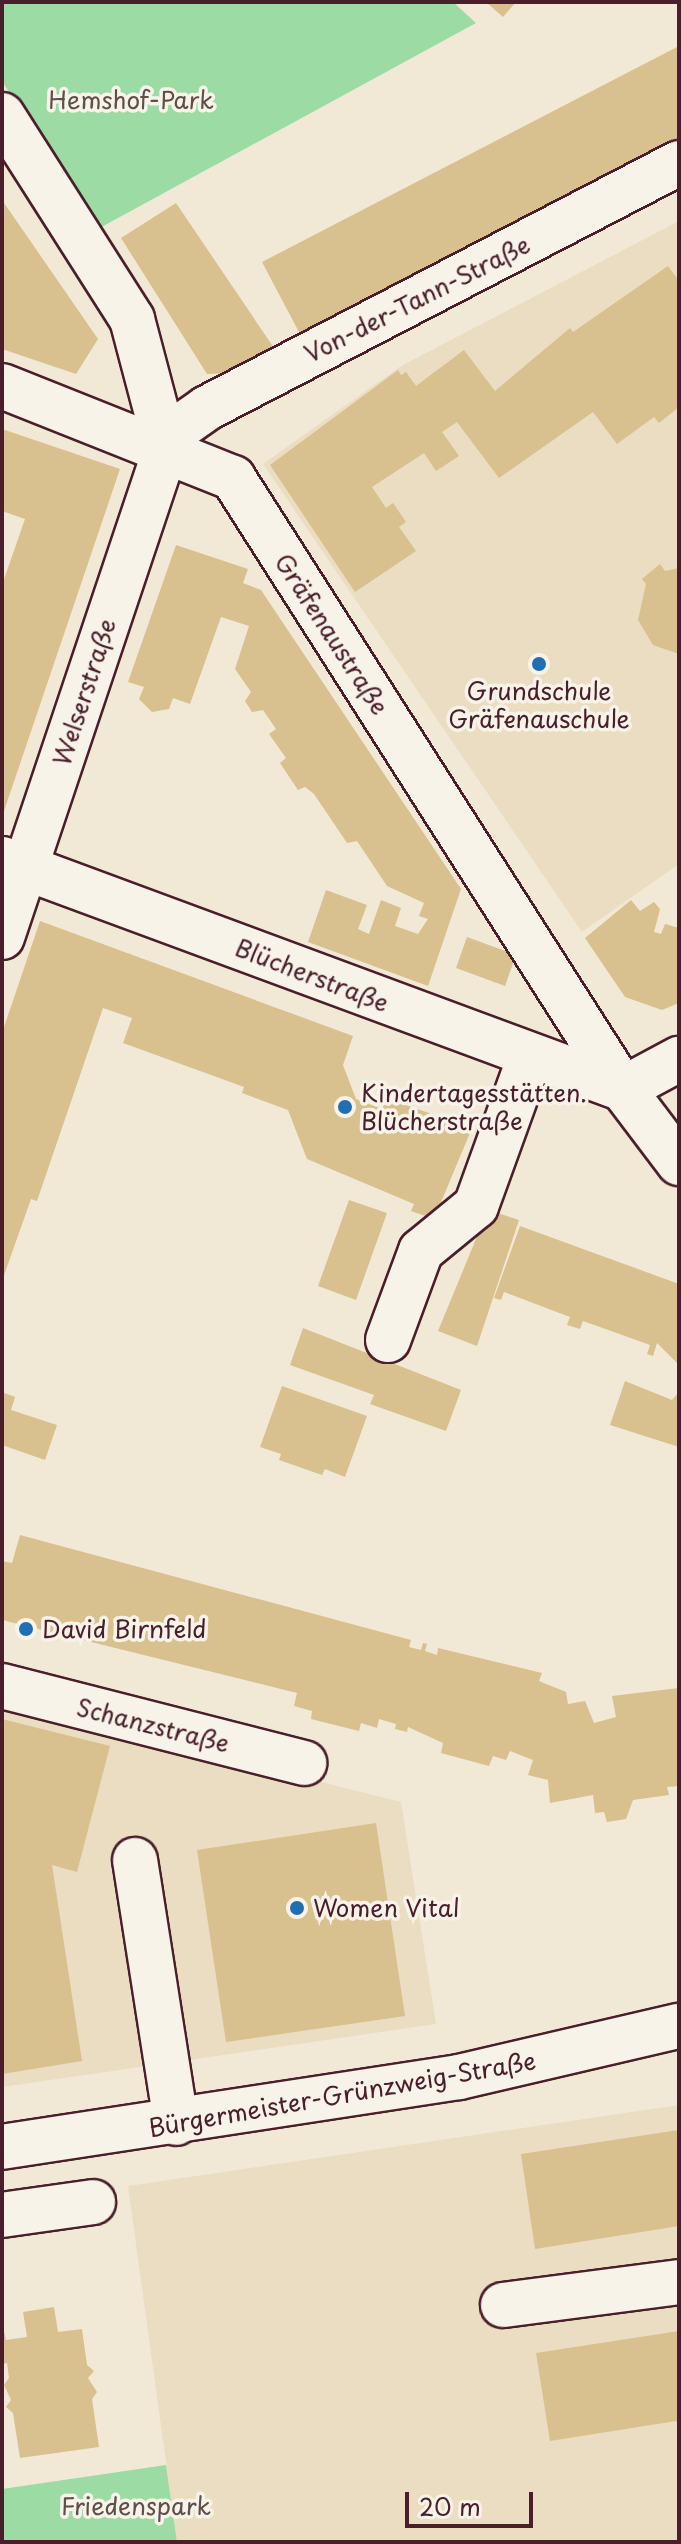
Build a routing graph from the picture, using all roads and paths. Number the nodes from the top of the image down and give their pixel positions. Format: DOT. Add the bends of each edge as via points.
graph roads {
  1 [pos="2,115"];
  2 [pos="678,165"];
  3 [pos="2,386"];
  4 [pos="166,448"];
  5 [pos="14,863"];
  6 [pos="2,937"];
  7 [pos="530,1057"];
  8 [pos="679,1059"];
  9 [pos="623,1089"];
  10 [pos="679,1163"];
  11 [pos="388,1340"];
  12 [pos="2,1686"];
  13 [pos="304,1763"];
  14 [pos="135,1860"];
  15 [pos="679,2026"];
  16 [pos="176,2123"];
  17 [pos="2,2147"];
  18 [pos="93,2202"];
  19 [pos="3,2204"];
  20 [pos="679,2282"];
  21 [pos="503,2305"];
  1 -- 4 [label="street" via="132,319"];
  2 -- 4 [label="street, Von-der-Tann-Straße" via="207,408 180,427"];
  3 -- 4 [label="street, Gräfenaustraße"];
  4 -- 5 [label="street, Welserstraße"];
  4 -- 9 [label="street, Gräfenaustraße" via="233,478"];
  5 -- 6 [label="street, Welserstraße"];
  5 -- 7 [label="street, Blücherstraße"];
  7 -- 9 [label="street, Blücherstraße"];
  7 -- 11 [label="street" via="476,1206 421,1251"];
  8 -- 9 [label="street"];
  9 -- 10 [label="street, Gräfenaustraße"];
  12 -- 13 [label="street, Schanzstraße"];
  14 -- 16 [label="street"];
  15 -- 16 [label="street, Bürgermeister-Grünzweig-Straße" via="506,2068"];
  16 -- 17 [label="street, Bürgermeister-Grünzweig-Straße"];
  18 -- 19 [label="street"];
  20 -- 21 [label="street"];
}
